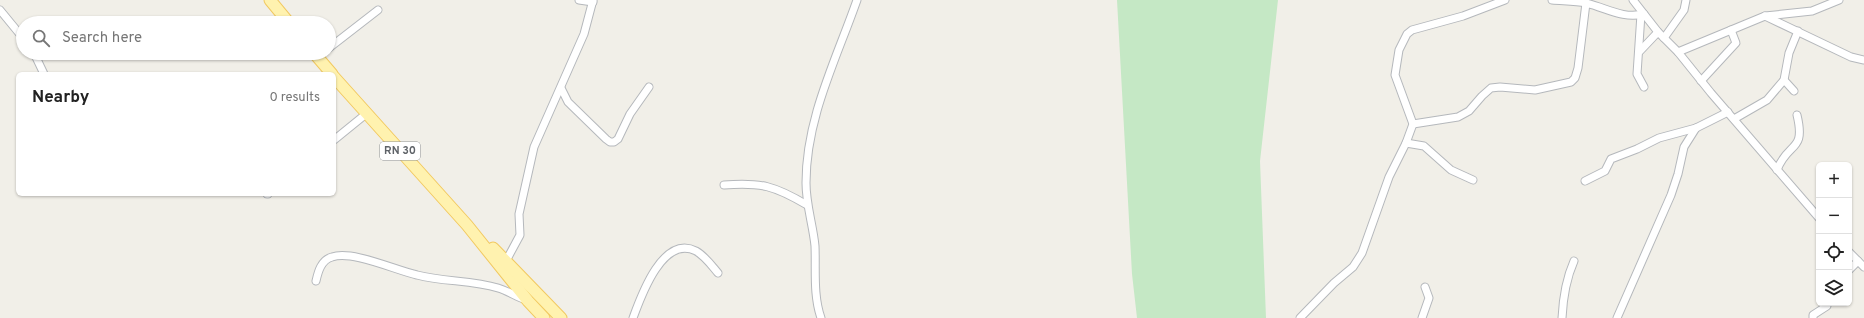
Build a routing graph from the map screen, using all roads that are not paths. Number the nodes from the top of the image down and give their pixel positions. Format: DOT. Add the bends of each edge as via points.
graph roads {
  1 [pos="270,0"];
  2 [pos="579,0"];
  3 [pos="857,0"];
  4 [pos="1505,0"];
  5 [pos="1552,0"];
  6 [pos="1633,0"];
  7 [pos="1686,0"];
  8 [pos="1839,0"];
  9 [pos="593,1"];
  10 [pos="1586,3"];
  11 [pos="0,10"];
  12 [pos="378,10"];
  13 [pos="1642,14"];
  14 [pos="283,16"];
  15 [pos="1765,16"];
  16 [pos="16,29"];
  17 [pos="1731,30"];
  18 [pos="1658,32"];
  19 [pos="1798,32"];
  20 [pos="1664,38"];
  21 [pos="336,43"];
  22 [pos="1640,51"];
  23 [pos="1678,52"];
  24 [pos="37,60"];
  25 [pos="322,60"];
  26 [pos="1864,60"];
  27 [pos="43,72"];
  28 [pos="331,72"];
  29 [pos="336,79"];
  30 [pos="1784,80"];
  31 [pos="1701,82"];
  32 [pos="650,87"];
  33 [pos="1644,87"];
  34 [pos="562,88"];
  35 [pos="1794,91"];
  36 [pos="568,102"];
  37 [pos="553,105"];
  38 [pos="1728,112"];
  39 [pos="366,114"];
  40 [pos="1797,115"];
  41 [pos="1734,119"];
  42 [pos="1413,124"];
  43 [pos="1696,128"];
  44 [pos="336,138"];
  45 [pos="1406,143"];
  46 [pos="1777,170"];
  47 [pos="1473,180"];
  48 [pos="1585,181"];
  49 [pos="724,185"];
  50 [pos="807,205"];
  51 [pos="1816,215"];
  52 [pos="467,225"];
  53 [pos="1852,255"];
  54 [pos="506,261"];
  55 [pos="1574,261"];
  56 [pos="1858,261"];
  57 [pos="1852,267"];
  58 [pos="1864,267"];
  59 [pos="718,273"];
  60 [pos="316,281"];
  61 [pos="1425,288"];
  62 [pos="528,301"];
  63 [pos="1827,306"];
  64 [pos="544,318"];
  65 [pos="561,318"];
  66 [pos="634,318"];
  67 [pos="821,318"];
  68 [pos="1300,318"];
  69 [pos="1422,318"];
  70 [pos="1562,318"];
  71 [pos="1617,318"];
  72 [pos="1812,318"];
  1 -- 14 [label="main road"];
  2 -- 9 [label="street"];
  3 -- 50 [label="street" via="814,119 808,157"];
  4 -- 42 [label="street" via="1463,16 1412,30 1407,34 1399,50 1395,74"];
  5 -- 10 [label="street"];
  6 -- 13 [label="street"];
  7 -- 20 [label="street" via="1684,10"];
  8 -- 15 [label="street" via="1812,11"];
  9 -- 34 [label="street" via="584,34"];
  10 -- 13 [label="street" via="1618,14"];
  10 -- 42 [label="street" via="1578,68 1571,82 1535,90 1500,86 1491,88 1469,111 1458,117"];
  11 -- 16 [label="street"];
  12 -- 21 [label="street"];
  13 -- 18 [label="street"];
  13 -- 22 [label="street"];
  15 -- 17 [label="street"];
  15 -- 19 [label="street"];
  17 -- 23 [label="street"];
  17 -- 31 [label="street" via="1736,43"];
  18 -- 20 [label="street"];
  18 -- 22 [label="street"];
  19 -- 26 [label="street" via="1851,57"];
  19 -- 30 [label="street" via="1789,53"];
  20 -- 23 [label="street"];
  22 -- 33 [label="street" via="1637,74"];
  23 -- 31 [label="street"];
  24 -- 27 [label="street"];
  25 -- 28 [label="main road"];
  29 -- 39 [label="main road, RN 30"];
  30 -- 35 [label="street"];
  30 -- 41 [label="street" via="1767,100"];
  31 -- 38 [label="street"];
  32 -- 36 [label="street" via="614,142 606,139"];
  34 -- 36 [label="street"];
  34 -- 37 [label="street"];
  36 -- 37 [label="street"];
  37 -- 54 [label="street" via="534,147 519,214 520,235"];
  38 -- 41 [label="street"];
  38 -- 43 [label="street"];
  39 -- 44 [label="street"];
  39 -- 52 [label="main road, RN 30"];
  40 -- 46 [label="street" via="1801,136 1798,143 1780,160"];
  41 -- 46 [label="street"];
  42 -- 45 [label="street"];
  43 -- 48 [label="street" via="1659,138 1611,159 1605,171"];
  43 -- 71 [label="street" via="1684,146 1671,195"];
  45 -- 47 [label="street" via="1424,146 1451,170"];
  45 -- 68 [label="street" via="1388,177 1362,253 1353,267"];
  46 -- 51 [label="street"];
  49 -- 50 [label="street" via="757,183 790,194"];
  50 -- 67 [label="street" via="814,233 816,294"];
  52 -- 54 [label="main road, RN 30"];
  52 -- 62 [label="main road, RN 30"];
  53 -- 56 [label="street"];
  54 -- 65 [label="main road, RN 30"];
  55 -- 70 [label="street" via="1568,274"];
  56 -- 57 [label="street"];
  56 -- 58 [label="street"];
  59 -- 66 [label="street" via="696,251 686,248 679,250 661,261 654,269"];
  60 -- 62 [label="street" via="323,263 330,257 341,255 417,275 498,288"];
  61 -- 69 [label="street" via="1429,298"];
  62 -- 64 [label="main road, RN 30"];
  63 -- 72 [label="street"];
}
